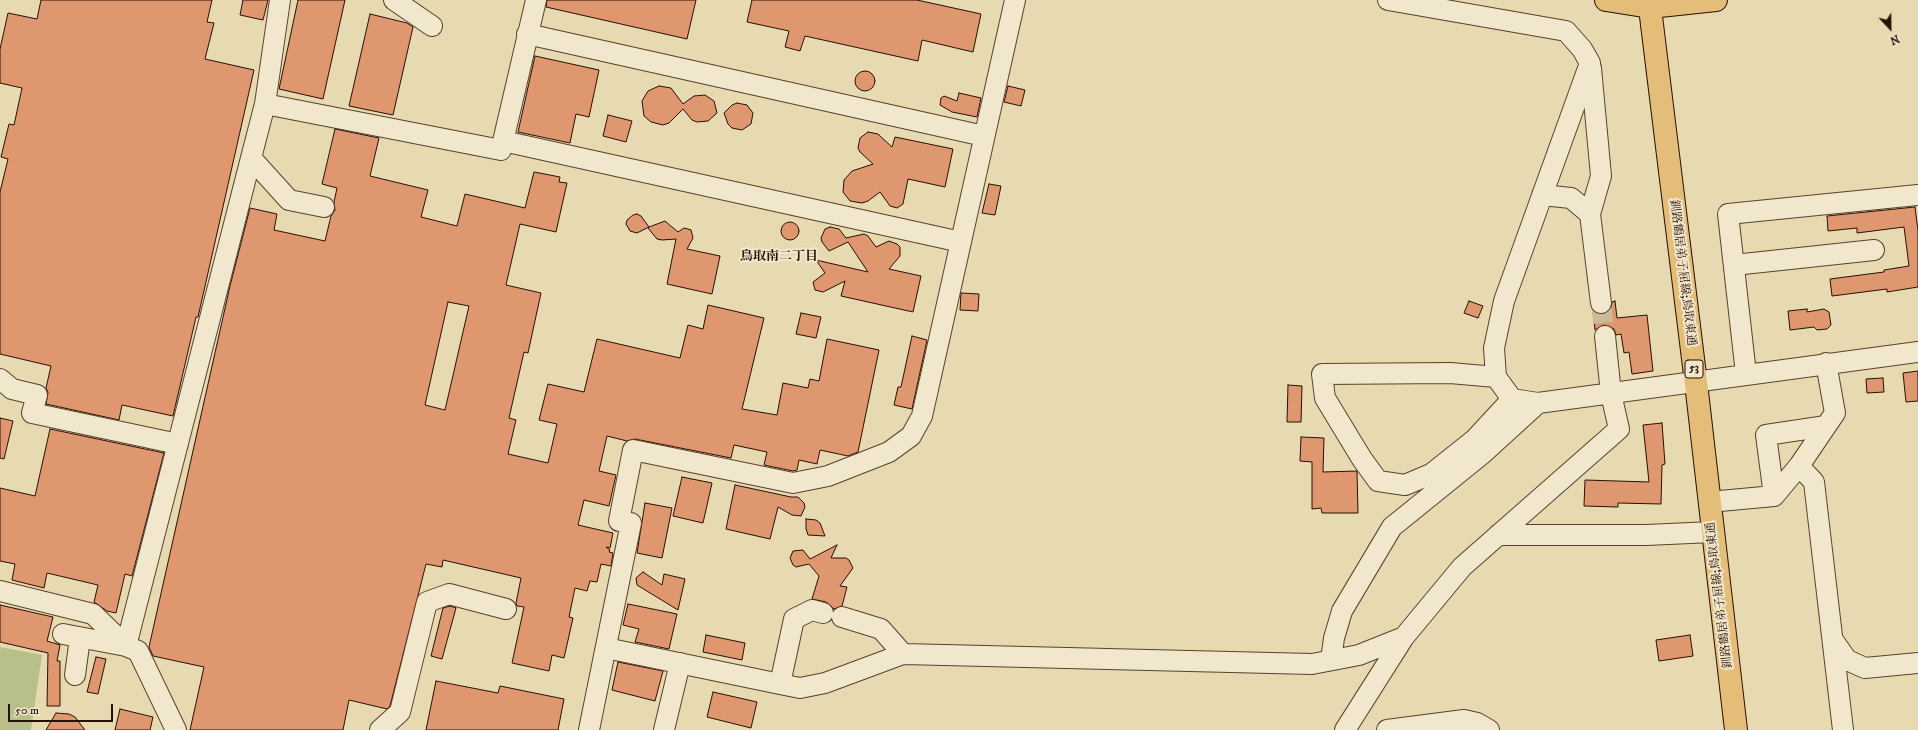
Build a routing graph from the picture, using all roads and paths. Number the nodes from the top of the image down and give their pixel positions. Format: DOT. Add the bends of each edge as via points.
graph roads {
  1 [pos="280,0"];
  2 [pos="394,0"];
  3 [pos="536,0"];
  4 [pos="1015,0"];
  5 [pos="1388,0"];
  6 [pos="1606,0"];
  7 [pos="1716,0"];
  8 [pos="1649,4"];
  9 [pos="432,26"];
  10 [pos="527,34"];
  11 [pos="1590,63"];
  12 [pos="266,104"];
  13 [pos="984,136"];
  14 [pos="503,141"];
  15 [pos="251,158"];
  16 [pos="1542,195"];
  17 [pos="1918,195"];
  18 [pos="324,207"];
  19 [pos="1590,214"];
  20 [pos="961,242"];
  21 [pos="1874,250"];
  22 [pos="1734,265"];
  23 [pos="1601,303"];
  24 [pos="1605,336"];
  25 [pos="1918,352"];
  26 [pos="1826,363"];
  27 [pos="1746,374"];
  28 [pos="1496,377"];
  29 [pos="0,379"];
  30 [pos="1696,383"];
  31 [pos="1612,394"];
  32 [pos="1512,399"];
  33 [pos="1538,403"];
  34 [pos="1826,426"];
  35 [pos="178,444"];
  36 [pos="1799,466"];
  37 [pos="1774,496"];
  38 [pos="1709,502"];
  39 [pos="1713,532"];
  40 [pos="1498,535"];
  41 [pos="0,591"];
  42 [pos="506,609"];
  43 [pos="823,612"];
  44 [pos="842,617"];
  45 [pos="1404,637"];
  46 [pos="1833,640"];
  47 [pos="126,646"];
  48 [pos="606,648"];
  49 [pos="903,654"];
  50 [pos="1331,660"];
  51 [pos="680,663"];
  52 [pos="1918,663"];
  53 [pos="75,675"];
  54 [pos="780,684"];
  55 [pos="176,730"];
  56 [pos="380,730"];
  57 [pos="589,730"];
  58 [pos="664,730"];
  59 [pos="1345,730"];
  60 [pos="1387,730"];
  61 [pos="1489,730"];
  62 [pos="1736,730"];
  63 [pos="1843,730"];
  1 -- 12 [label="lane"];
  2 -- 9 [label="lane"];
  3 -- 10 [label="lane"];
  4 -- 13 [label="lane"];
  5 -- 11 [label="lane" via="1566,31"];
  6 -- 8 [label="main road"];
  7 -- 8 [label="main road"];
  8 -- 30 [label="main road, 釧路鶴居弟子屈線;鳥取東通 / 53"];
  10 -- 13 [label="lane"];
  10 -- 14 [label="lane"];
  11 -- 16 [label="lane"];
  11 -- 19 [label="lane" via="1601,176"];
  12 -- 14 [label="lane" via="501,150"];
  12 -- 15 [label="lane"];
  13 -- 20 [label="lane"];
  14 -- 20 [label="lane"];
  15 -- 18 [label="lane" via="289,200"];
  15 -- 35 [label="lane"];
  16 -- 19 [label="lane" via="1571,198"];
  16 -- 28 [label="lane" via="1504,301 1494,348"];
  17 -- 22 [label="lane" via="1728,214"];
  19 -- 23 [label="lane"];
  20 -- 48 [label="lane" via="922,416 911,436 889,452 828,476 793,483 633,450 618,521 631,523"];
  21 -- 22 [label="lane"];
  22 -- 27 [label="lane"];
  24 -- 31 [label="lane"];
  25 -- 26 [label="lane"];
  26 -- 27 [label="lane"];
  26 -- 34 [label="lane" via="1835,413"];
  27 -- 30 [label="lane"];
  28 -- 32 [label="lane"];
  28 -- 32 [label="lane" via="1450,373 1322,374 1325,398 1378,481 1405,485 1431,474 1475,439"];
  29 -- 35 [label="lane" via="12,389 37,395 32,413"];
  30 -- 31 [label="lane"];
  30 -- 38 [label="main road, 釧路鶴居弟子屈線;鳥取東通 / 53"];
  31 -- 33 [label="lane"];
  31 -- 40 [label="lane" via="1619,429"];
  32 -- 33 [label="lane"];
  33 -- 50 [label="lane" via="1481,455 1392,527 1342,611"];
  34 -- 36 [label="lane"];
  34 -- 37 [label="lane" via="1766,435"];
  35 -- 47 [label="lane"];
  36 -- 37 [label="lane"];
  36 -- 46 [label="lane" via="1814,482"];
  37 -- 38 [label="lane"];
  38 -- 39 [label="main road, 釧路鶴居弟子屈線;鳥取東通 / 53"];
  39 -- 40 [label="lane" via="1646,535"];
  39 -- 62 [label="main road, 釧路鶴居弟子屈線;鳥取東通 / 53"];
  40 -- 45 [label="lane" via="1462,567"];
  41 -- 47 [label="lane" via="93,614"];
  42 -- 56 [label="lane" via="449,594 427,602 400,712"];
  43 -- 54 [label="lane" via="812,610 794,619"];
  44 -- 49 [label="lane" via="881,629"];
  45 -- 50 [label="lane" via="1359,655"];
  45 -- 59 [label="lane"];
  46 -- 52 [label="lane" via="1847,660 1865,668"];
  46 -- 63 [label="lane"];
  47 -- 53 [label="lane" via="72,636"];
  47 -- 55 [label="lane" via="138,651"];
  48 -- 51 [label="lane"];
  48 -- 57 [label="lane"];
  49 -- 50 [label="lane" via="1312,664"];
  49 -- 54 [label="lane" via="825,683 800,688"];
  51 -- 54 [label="lane"];
  51 -- 58 [label="lane"];
  60 -- 61 [label="lane" via="1464,720 1477,723"];
}
